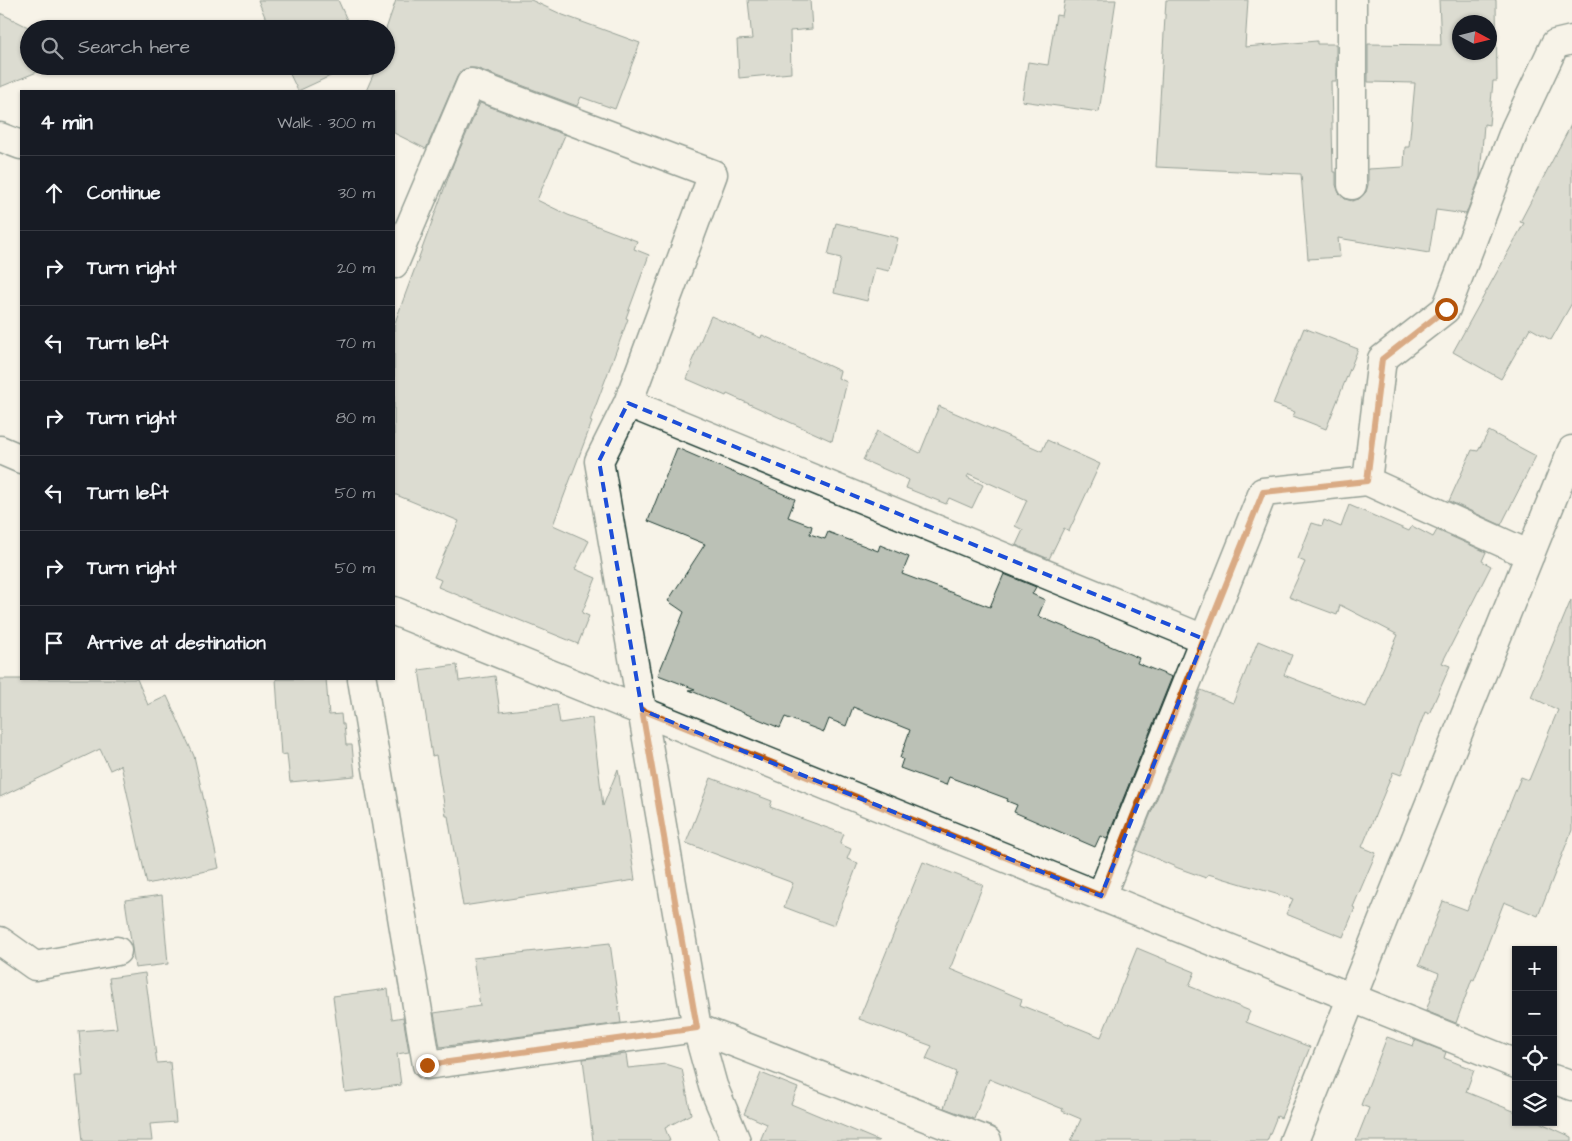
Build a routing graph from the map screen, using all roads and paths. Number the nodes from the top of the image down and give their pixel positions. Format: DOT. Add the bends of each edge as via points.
graph roads {
  1 [pos="1352,0"];
  2 [pos="1572,40"];
  3 [pos="0,137"];
  4 [pos="20,145"];
  5 [pos="1352,185"];
  6 [pos="395,262"];
  7 [pos="628,403"];
  8 [pos="0,450"];
  9 [pos="1572,450"];
  10 [pos="20,459"];
  11 [pos="1367,481"];
  12 [pos="1530,555"];
  13 [pos="395,611"];
  14 [pos="1204,639"];
  15 [pos="362,680"];
  16 [pos="642,710"];
  17 [pos="1101,896"];
  18 [pos="0,941"];
  19 [pos="118,951"];
  20 [pos="1352,998"];
  21 [pos="697,1028"];
  22 [pos="1512,1062"];
  23 [pos="1557,1080"];
  24 [pos="1572,1086"];
  25 [pos="736,1141"];
  26 [pos="987,1141"];
  27 [pos="1294,1141"];
  1 -- 5 [label="street"];
  2 -- 11 [label="street" via="1555,44 1515,130 1446,309 1382,359"];
  3 -- 4 [label="street"];
  6 -- 7 [label="street" via="471,83 713,174"];
  7 -- 14 [label="street"];
  7 -- 16 [label="street" via="599,461"];
  8 -- 10 [label="street"];
  9 -- 12 [label="street"];
  11 -- 12 [label="street"];
  11 -- 14 [label="street" via="1263,492"];
  12 -- 20 [label="street"];
  13 -- 16 [label="street"];
  14 -- 17 [label="street"];
  15 -- 21 [label="street" via="427,1065"];
  16 -- 17 [label="street"];
  16 -- 21 [label="street"];
  17 -- 20 [label="street"];
  18 -- 19 [label="street" via="35,966"];
  20 -- 22 [label="street"];
  20 -- 27 [label="street"];
  21 -- 25 [label="street" via="714,1086"];
  21 -- 26 [label="street"];
  23 -- 24 [label="street"];
}
